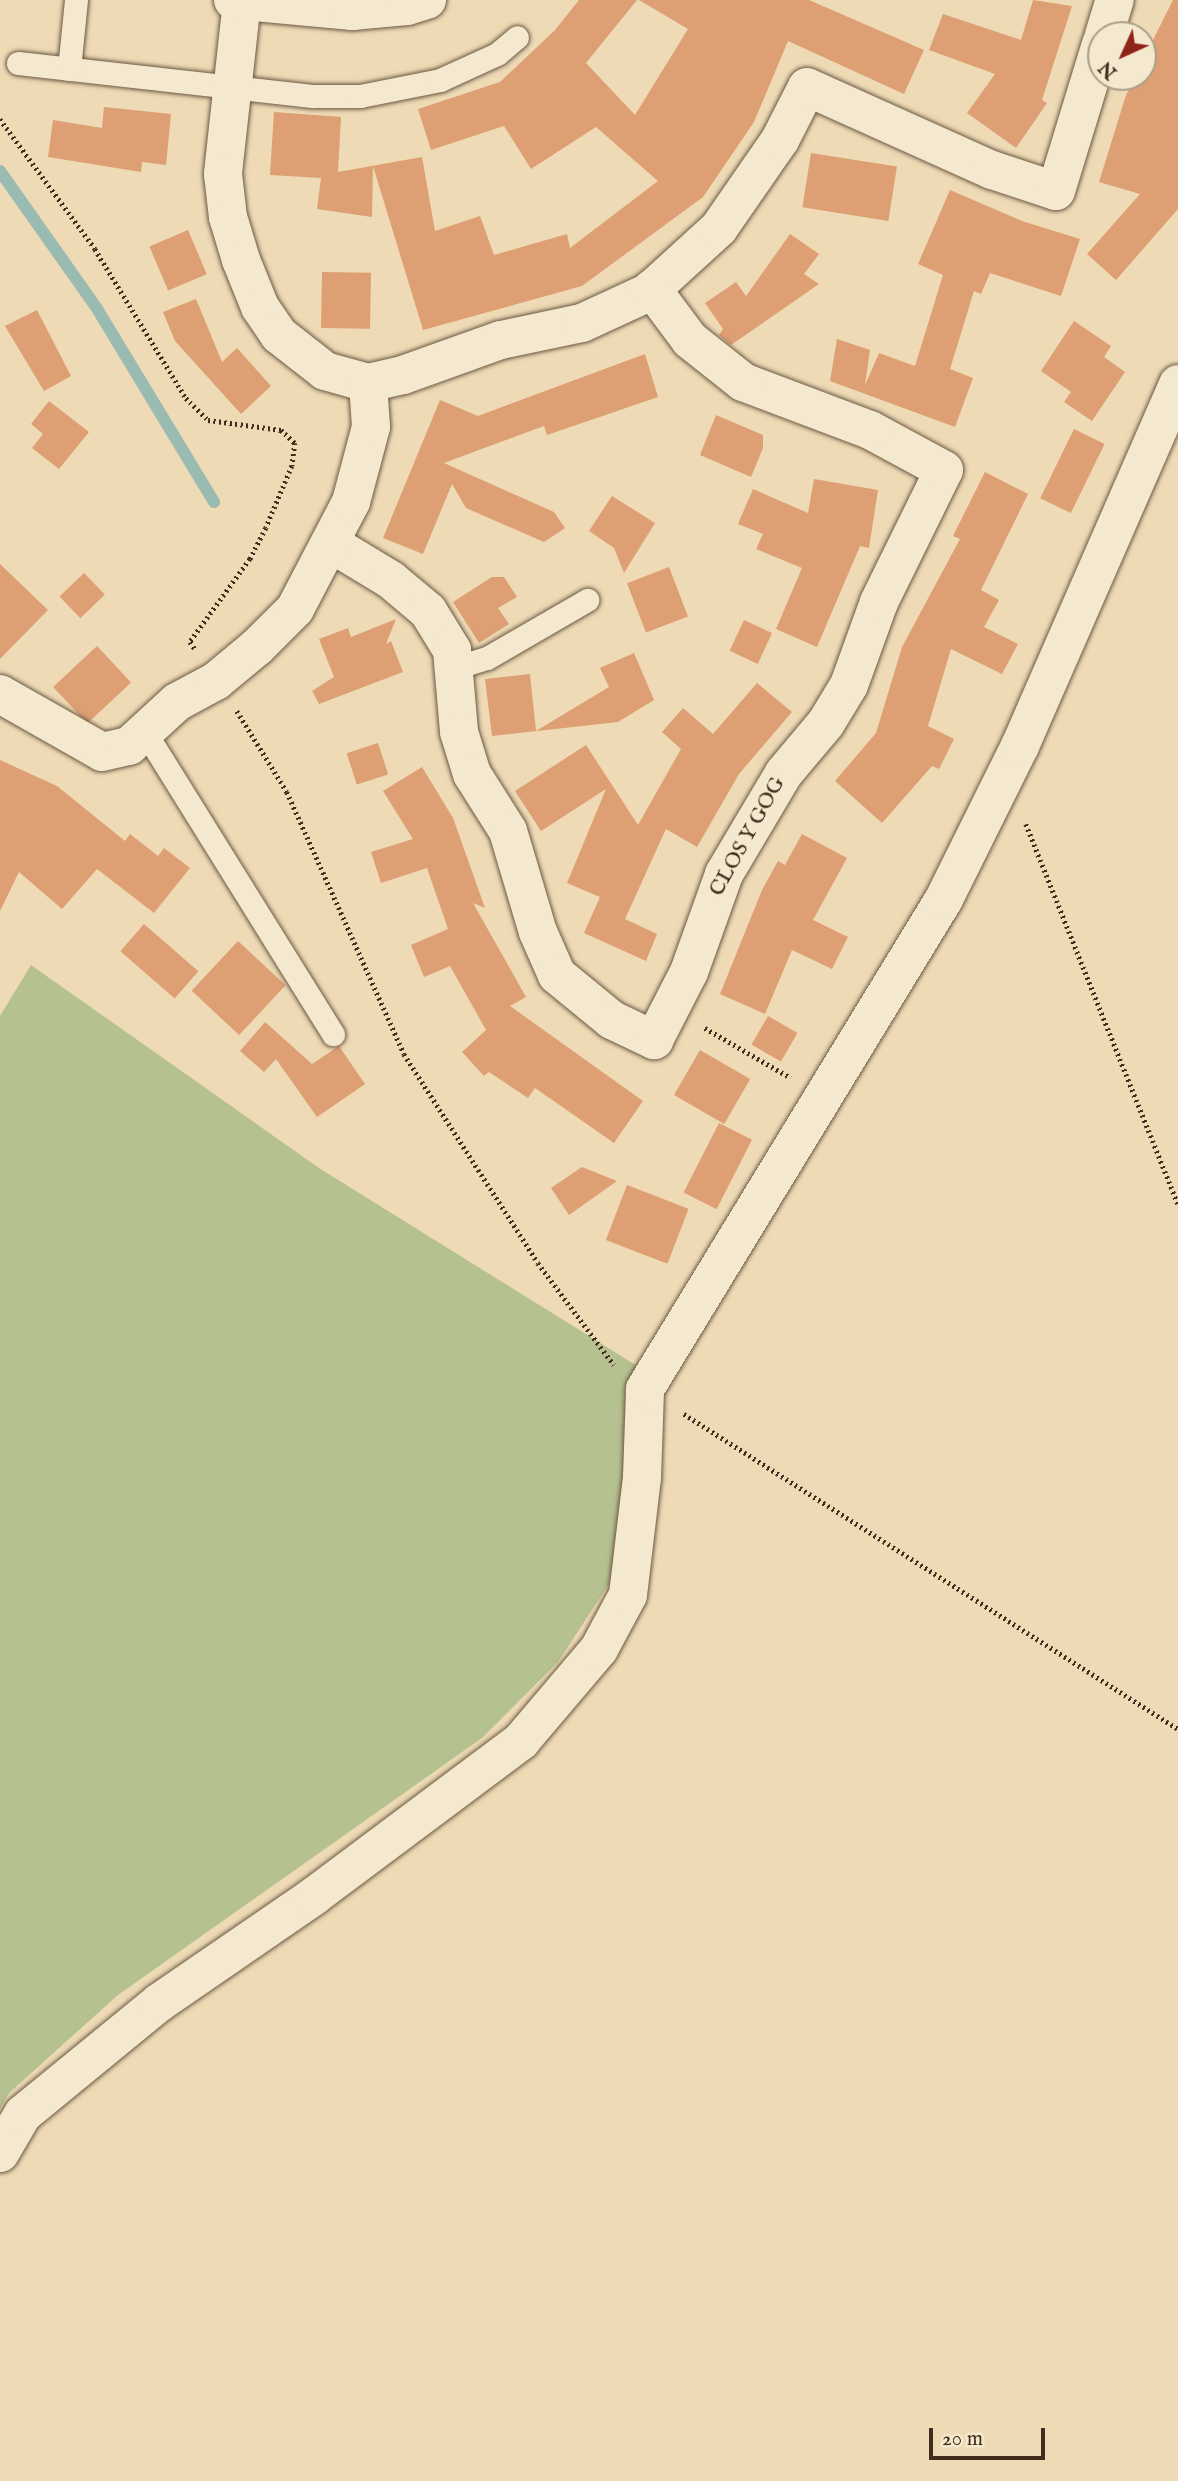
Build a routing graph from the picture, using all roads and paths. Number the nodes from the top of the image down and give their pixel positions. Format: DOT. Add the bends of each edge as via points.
graph roads {
  1 [pos="76,0"];
  2 [pos="233,0"];
  3 [pos="427,0"];
  4 [pos="1115,0"];
  5 [pos="242,1"];
  6 [pos="1108,21"];
  7 [pos="517,37"];
  8 [pos="18,63"];
  9 [pos="69,69"];
  10 [pos="233,86"];
  11 [pos="1087,90"];
  12 [pos="0,119"];
  13 [pos="652,289"];
  14 [pos="368,383"];
  15 [pos="1178,384"];
  16 [pos="330,543"];
  17 [pos="587,600"];
  18 [pos="454,668"];
  19 [pos="216,681"];
  20 [pos="0,694"];
  21 [pos="145,732"];
  22 [pos="1006,774"];
  23 [pos="670,1008"];
  24 [pos="333,1034"];
  25 [pos="822,1096"];
  26 [pos="1178,1204"];
  27 [pos="645,1389"];
  28 [pos="1178,1729"];
  29 [pos="0,2153"];
  1 -- 9 [label="lane"];
  2 -- 5 [label="street"];
  3 -- 5 [label="street" via="352,11"];
  4 -- 6 [label="street"];
  5 -- 10 [label="street"];
  7 -- 10 [label="lane" via="467,70 405,89 314,96"];
  8 -- 9 [label="lane"];
  9 -- 10 [label="lane"];
  10 -- 14 [label="street" via="223,174 228,217 260,307 279,335 303,358 325,371"];
  11 -- 13 [label="street" via="1056,191 992,170 807,87 780,140 719,228"];
  12 -- 19 [label="path" via="95,248 186,398 208,420 281,430 295,443 292,466 267,528 190,642"];
  13 -- 14 [label="street" via="582,323 501,340 403,376"];
  13 -- 23 [label="street, CLOS Y GOG" via="690,340 743,382 870,430 944,470 879,602 849,685 826,723 784,773 724,874 689,972"];
  14 -- 16 [label="street" via="371,427 351,502"];
  15 -- 22 [label="street"];
  16 -- 18 [label="street, CLOS Y GOG" via="391,580 428,611 452,650"];
  16 -- 19 [label="street" via="295,609"];
  17 -- 18 [label="lane" via="487,658"];
  18 -- 23 [label="street, CLOS Y GOG" via="459,732 472,774 508,831 538,932 557,975 612,1020 654,1040"];
  19 -- 21 [label="street" via="177,702"];
  19 -- 27 [label="path" via="264,749 287,792 404,1054 538,1263 615,1367"];
  20 -- 21 [label="street" via="102,752 129,746"];
  21 -- 24 [label="lane"];
  22 -- 25 [label="street" via="944,899"];
  22 -- 26 [label="path"];
  23 -- 25 [label="path"];
  25 -- 27 [label="street" via="751,1221"];
  27 -- 28 [label="path"];
  27 -- 29 [label="street" via="642,1477 628,1595 599,1649 562,1694 521,1741 314,1896 160,2002 23,2113"];
}
